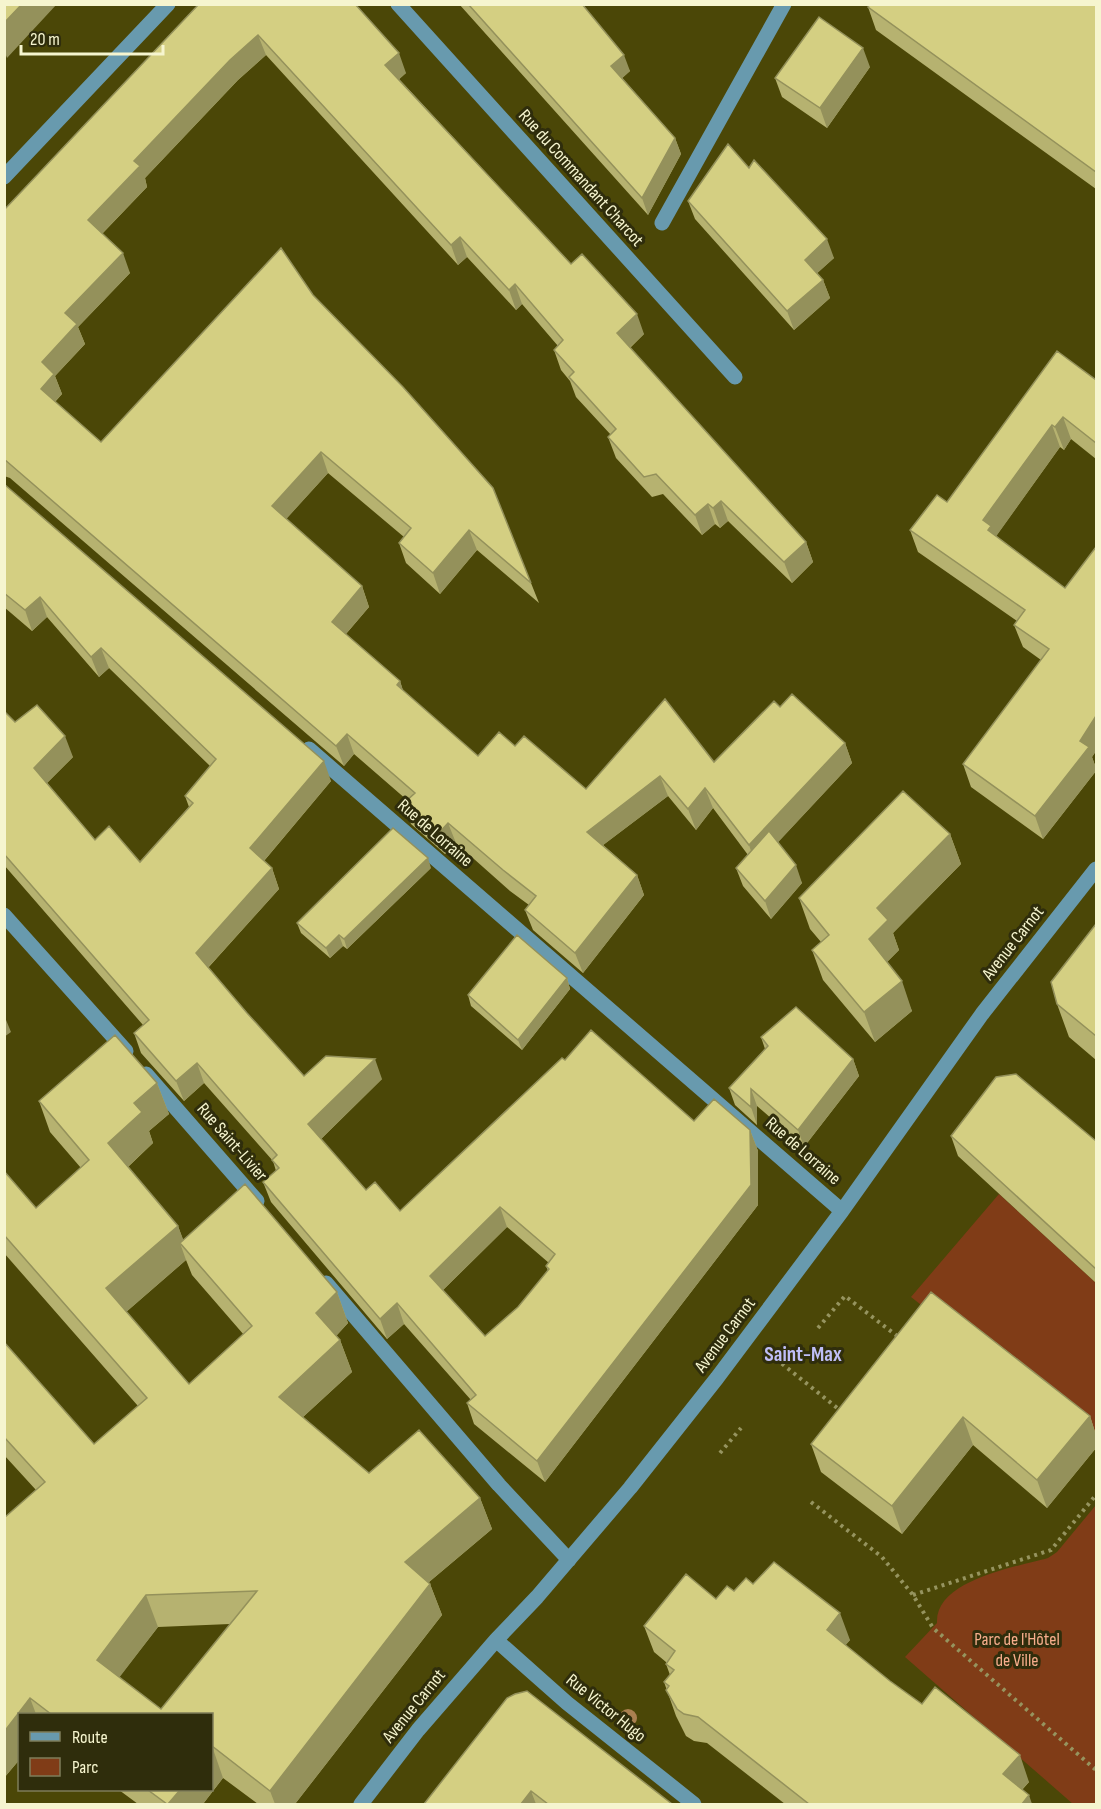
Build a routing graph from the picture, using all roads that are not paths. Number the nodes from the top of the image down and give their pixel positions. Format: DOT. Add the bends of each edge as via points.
graph roads {
  1 [pos="168,4"];
  2 [pos="398,4"];
  3 [pos="784,4"];
  4 [pos="4,177"];
  5 [pos="662,223"];
  6 [pos="735,377"];
  7 [pos="294,736"];
  8 [pos="1096,869"];
  9 [pos="4,915"];
  10 [pos="842,1210"];
  11 [pos="265,1211"];
  12 [pos="318,1273"];
  13 [pos="569,1560"];
  14 [pos="496,1640"];
  15 [pos="361,1804"];
  16 [pos="694,1804"];
  1 -- 4 [label="street"];
  2 -- 6 [label="street, Rue du Commandant Charcot"];
  3 -- 5 [label="street"];
  7 -- 10 [label="street, Rue de Lorraine"];
  8 -- 10 [label="street, Avenue Carnot" via="982,1014"];
  9 -- 11 [label="street, Rue Saint-Livier"];
  10 -- 13 [label="street, Avenue Carnot" via="717,1378"];
  12 -- 13 [label="street" via="499,1485"];
  13 -- 14 [label="street, Avenue Carnot"];
  14 -- 15 [label="street, Avenue Carnot" via="418,1730"];
  14 -- 16 [label="street, Rue Victor Hugo" via="567,1703"];
}
